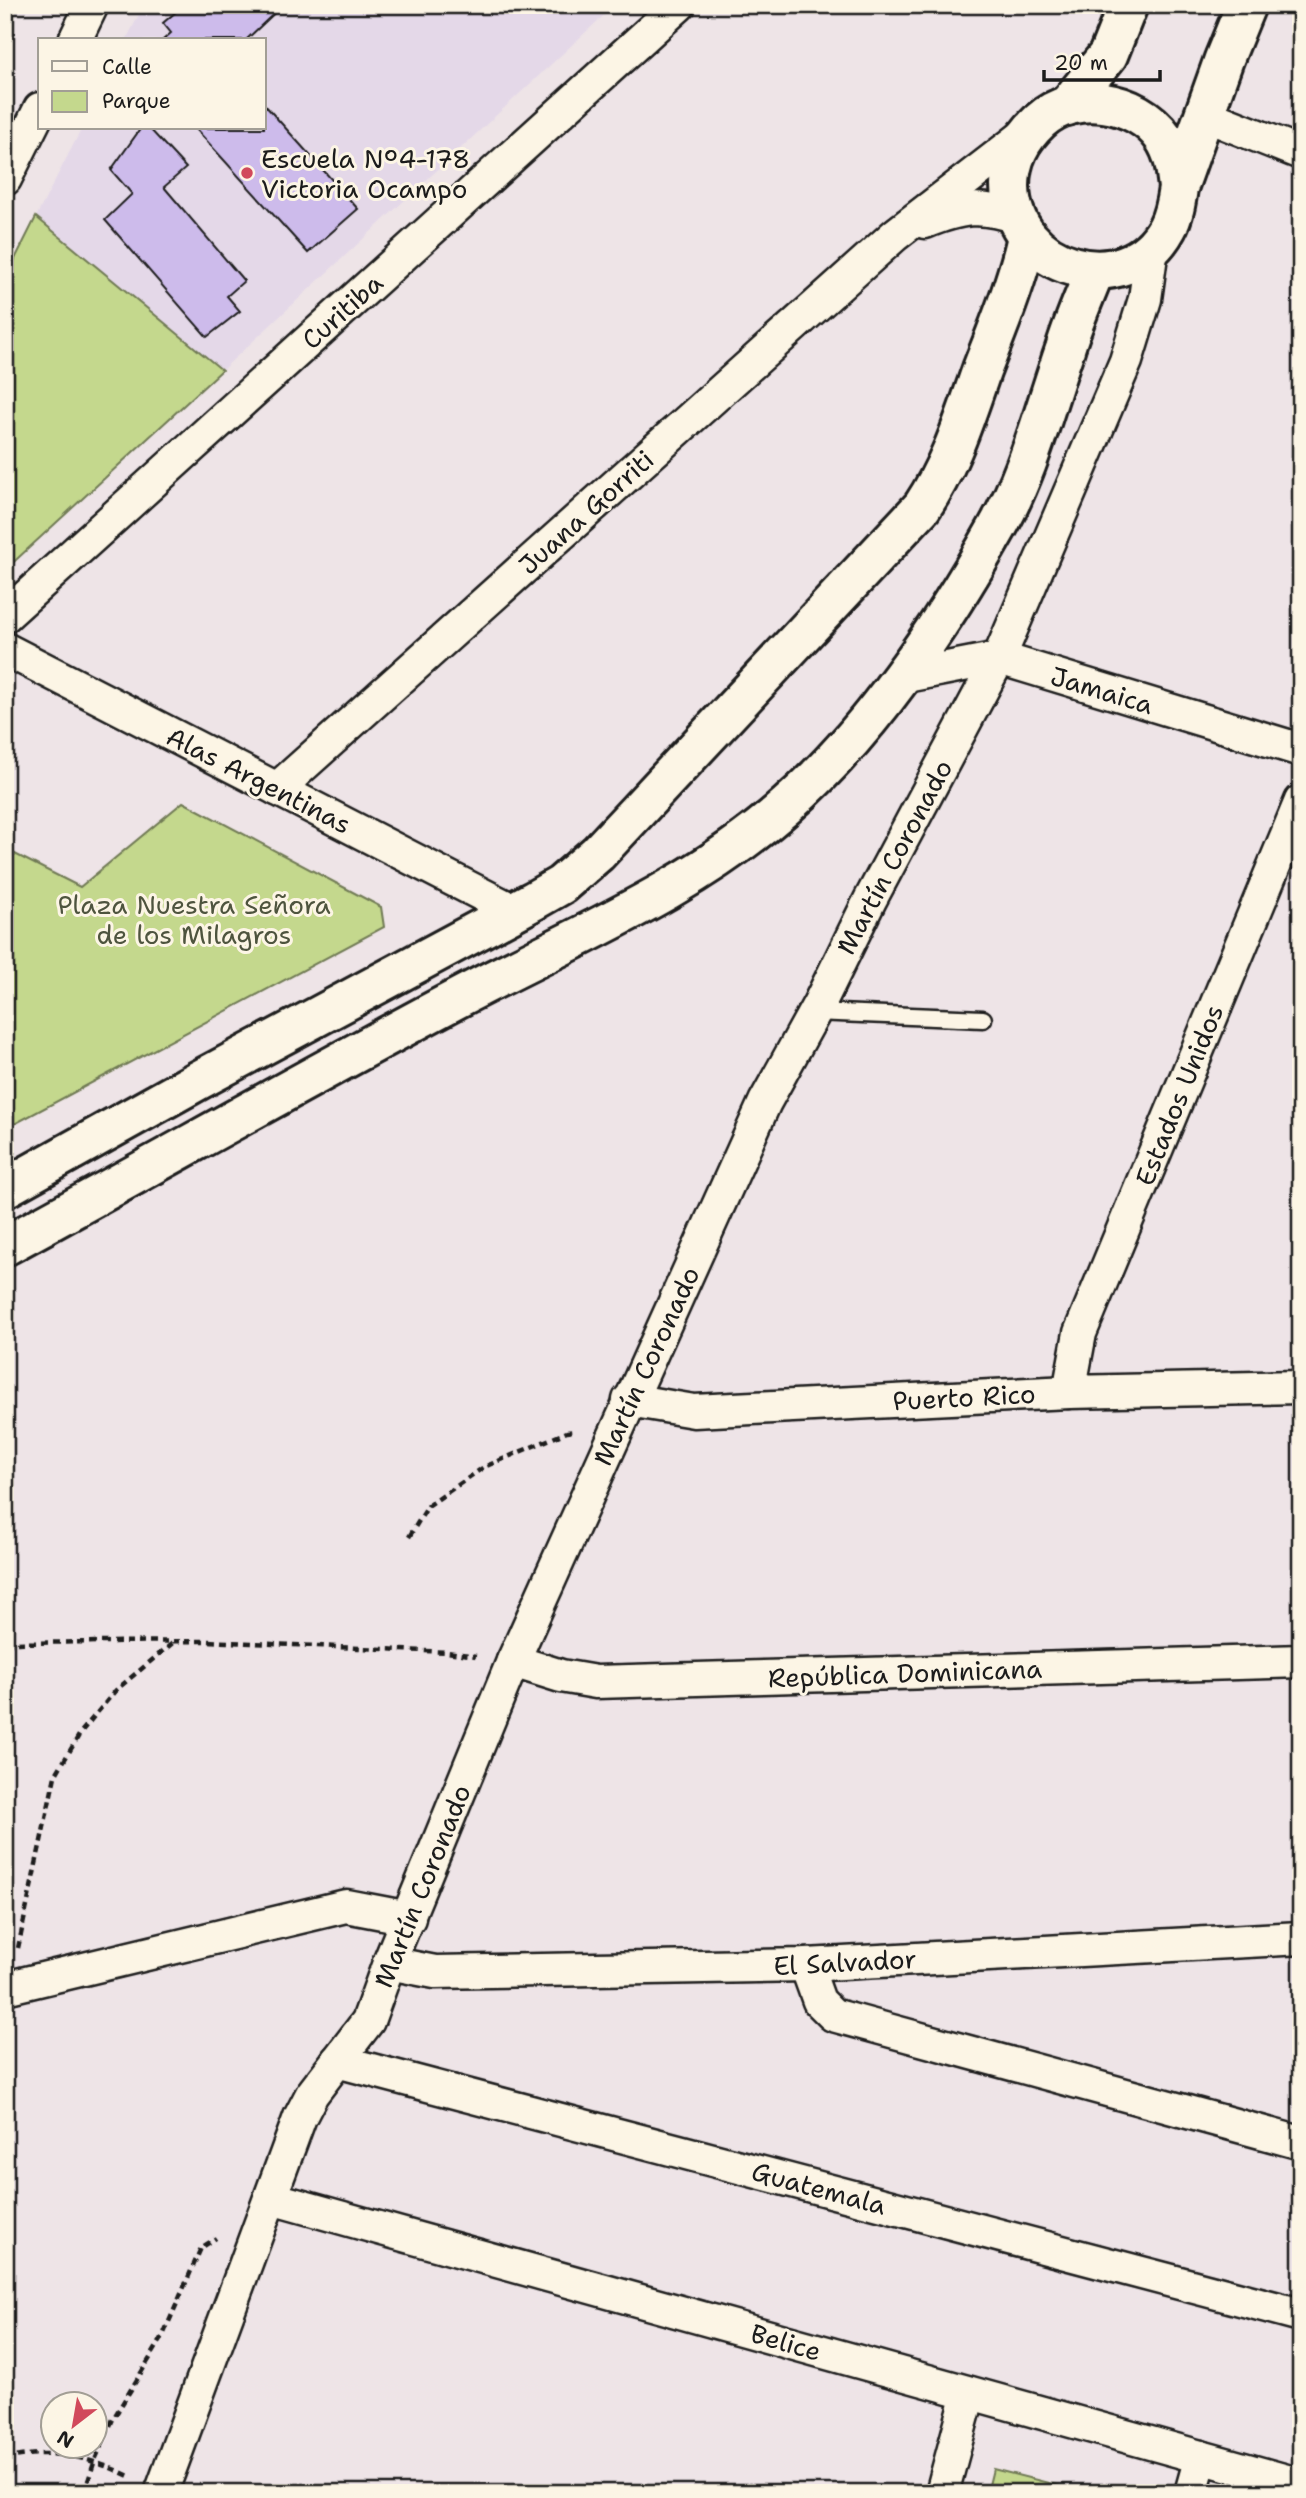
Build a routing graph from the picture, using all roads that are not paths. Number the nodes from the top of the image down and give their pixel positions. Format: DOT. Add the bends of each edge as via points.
graph roads {
  1 [pos="92,5"];
  2 [pos="679,5"];
  3 [pos="1128,5"];
  4 [pos="1246,5"];
  5 [pos="76,38"];
  6 [pos="1067,106"];
  7 [pos="38,113"];
  8 [pos="1205,115"];
  9 [pos="1027,133"];
  10 [pos="1301,153"];
  11 [pos="5,179"];
  12 [pos="1178,188"];
  13 [pos="1021,227"];
  14 [pos="895,235"];
  15 [pos="1152,248"];
  16 [pos="1095,270"];
  17 [pos="5,616"];
  18 [pos="5,649"];
  19 [pos="999,658"];
  20 [pos="901,677"];
  21 [pos="1301,750"];
  22 [pos="277,789"];
  23 [pos="1301,801"];
  24 [pos="512,910"];
  25 [pos="814,1012"];
  26 [pos="983,1019"];
  27 [pos="5,1188"];
  28 [pos="5,1246"];
  29 [pos="1301,1387"];
  30 [pos="1069,1392"];
  31 [pos="629,1400"];
  32 [pos="513,1661"];
  33 [pos="1301,1661"];
  34 [pos="410,1918"];
  35 [pos="1301,1938"];
  36 [pos="389,1963"];
  37 [pos="806,1965"];
  38 [pos="8,1987"];
  39 [pos="337,2061"];
  40 [pos="1301,2143"];
  41 [pos="271,2198"];
  42 [pos="1301,2315"];
  43 [pos="969,2393"];
  44 [pos="1201,2457"];
  45 [pos="1301,2485"];
  46 [pos="164,2492"];
  47 [pos="942,2493"];
  48 [pos="1191,2493"];
  1 -- 5 [label="street"];
  2 -- 17 [label="street, Curitiba"];
  3 -- 6 [label="main road" via="1108,55"];
  4 -- 8 [label="main road"];
  6 -- 9 [label="main road"];
  6 -- 12 [label="main road" via="1107,103 1144,118 1163,136 1175,161"];
  7 -- 11 [label="street"];
  8 -- 10 [label="street"];
  8 -- 12 [label="main road"];
  9 -- 13 [label="main road" via="1010,173 1010,196"];
  9 -- 14 [label="street, Juana Gorriti"];
  12 -- 15 [label="main road" via="1175,210"];
  13 -- 14 [label="street, Juana Gorriti" via="996,210 974,208 951,211"];
  13 -- 16 [label="main road" via="1041,251 1057,261"];
  13 -- 24 [label="main road" via="1018,274 956,442 922,507 598,853 561,885"];
  14 -- 22 [label="street, Juana Gorriti"];
  15 -- 16 [label="main road" via="1125,264"];
  15 -- 19 [label="street, Martín Coronado" via="1145,299 1126,361"];
  16 -- 20 [label="main road" via="1011,501 978,561"];
  18 -- 22 [label="street, Alas Argentinas"];
  19 -- 20 [label="street, Jamaica"];
  19 -- 21 [label="street, Jamaica"];
  19 -- 25 [label="street, Martín Coronado"];
  20 -- 28 [label="main road" via="835,758 788,805 704,869 392,1033"];
  22 -- 24 [label="street, Alas Argentinas"];
  23 -- 30 [label="street, Estados Unidos" via="1080,1333"];
  24 -- 27 [label="main road"];
  25 -- 26 [label="lane"];
  25 -- 31 [label="street, Martín Coronado" via="765,1102"];
  29 -- 30 [label="street, Puerto Rico"];
  30 -- 31 [label="street, Puerto Rico" via="694,1411"];
  31 -- 32 [label="street, Martín Coronado"];
  32 -- 33 [label="street, República Dominicana" via="596,1682"];
  32 -- 34 [label="street, Martín Coronado"];
  34 -- 36 [label="street, Martín Coronado"];
  34 -- 38 [label="street" via="346,1906"];
  35 -- 37 [label="street, El Salvador"];
  36 -- 37 [label="street, El Salvador" via="435,1972"];
  36 -- 39 [label="street, Martín Coronado" via="368,2021"];
  37 -- 40 [label="street" via="819,2001 833,2015"];
  39 -- 41 [label="street, Martín Coronado" via="300,2117"];
  39 -- 42 [label="street, Guatemala"];
  41 -- 43 [label="street, Belice"];
  41 -- 46 [label="street, Martín Coronado"];
  43 -- 44 [label="street, Belice"];
  43 -- 47 [label="street"];
  44 -- 45 [label="street, Belice"];
  44 -- 48 [label="street"];
}
